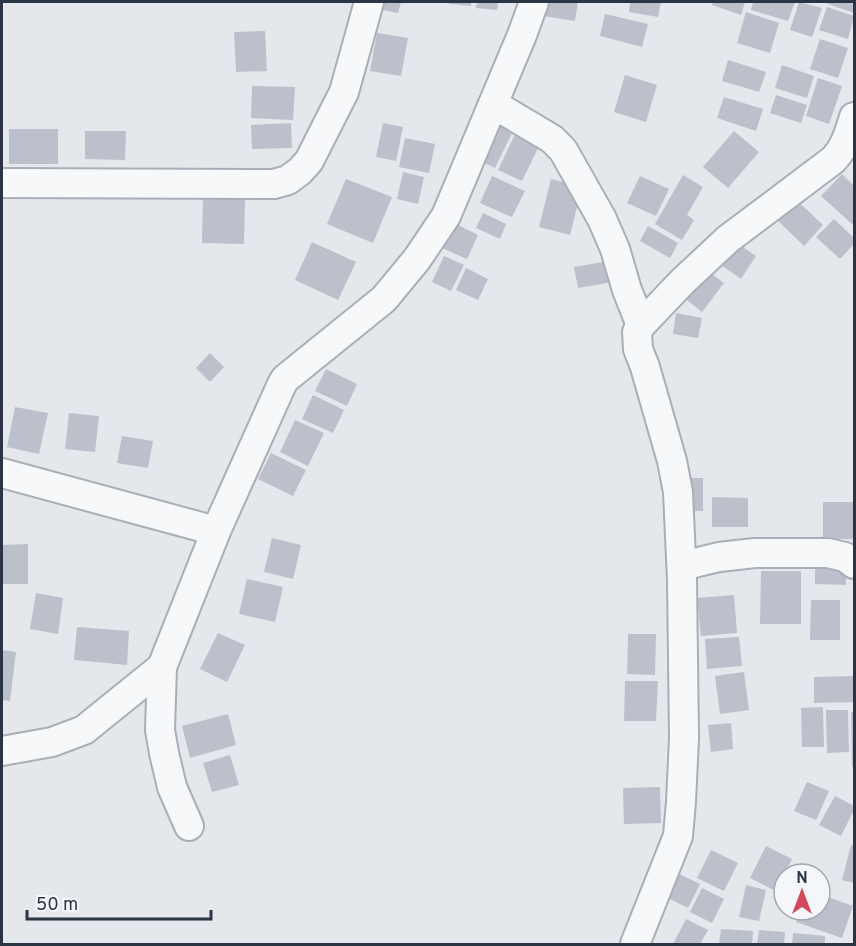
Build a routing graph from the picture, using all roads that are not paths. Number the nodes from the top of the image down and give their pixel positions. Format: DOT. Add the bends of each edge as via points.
graph roads {
  1 [pos="369,2"];
  2 [pos="534,2"];
  3 [pos="494,104"];
  4 [pos="853,125"];
  5 [pos="2,183"];
  6 [pos="641,325"];
  7 [pos="2,473"];
  8 [pos="216,531"];
  9 [pos="855,564"];
  10 [pos="682,566"];
  11 [pos="162,667"];
  12 [pos="2,751"];
  13 [pos="189,826"];
  14 [pos="635,945"];
  1 -- 5 [label="street" via="344,92 309,161 288,180 274,184"];
  2 -- 3 [label="street"];
  3 -- 6 [label="street" via="552,139 563,150 602,219"];
  3 -- 8 [label="street" via="446,216 417,259 384,299 285,379"];
  4 -- 6 [label="street" via="833,160 728,239"];
  6 -- 10 [label="street" via="637,332 638,349 678,492"];
  7 -- 8 [label="street"];
  8 -- 11 [label="street"];
  9 -- 10 [label="street" via="828,553 754,553"];
  10 -- 14 [label="street" via="684,738 678,836"];
  11 -- 12 [label="street" via="84,730 52,742"];
  11 -- 13 [label="street" via="160,730 172,787"];
}
